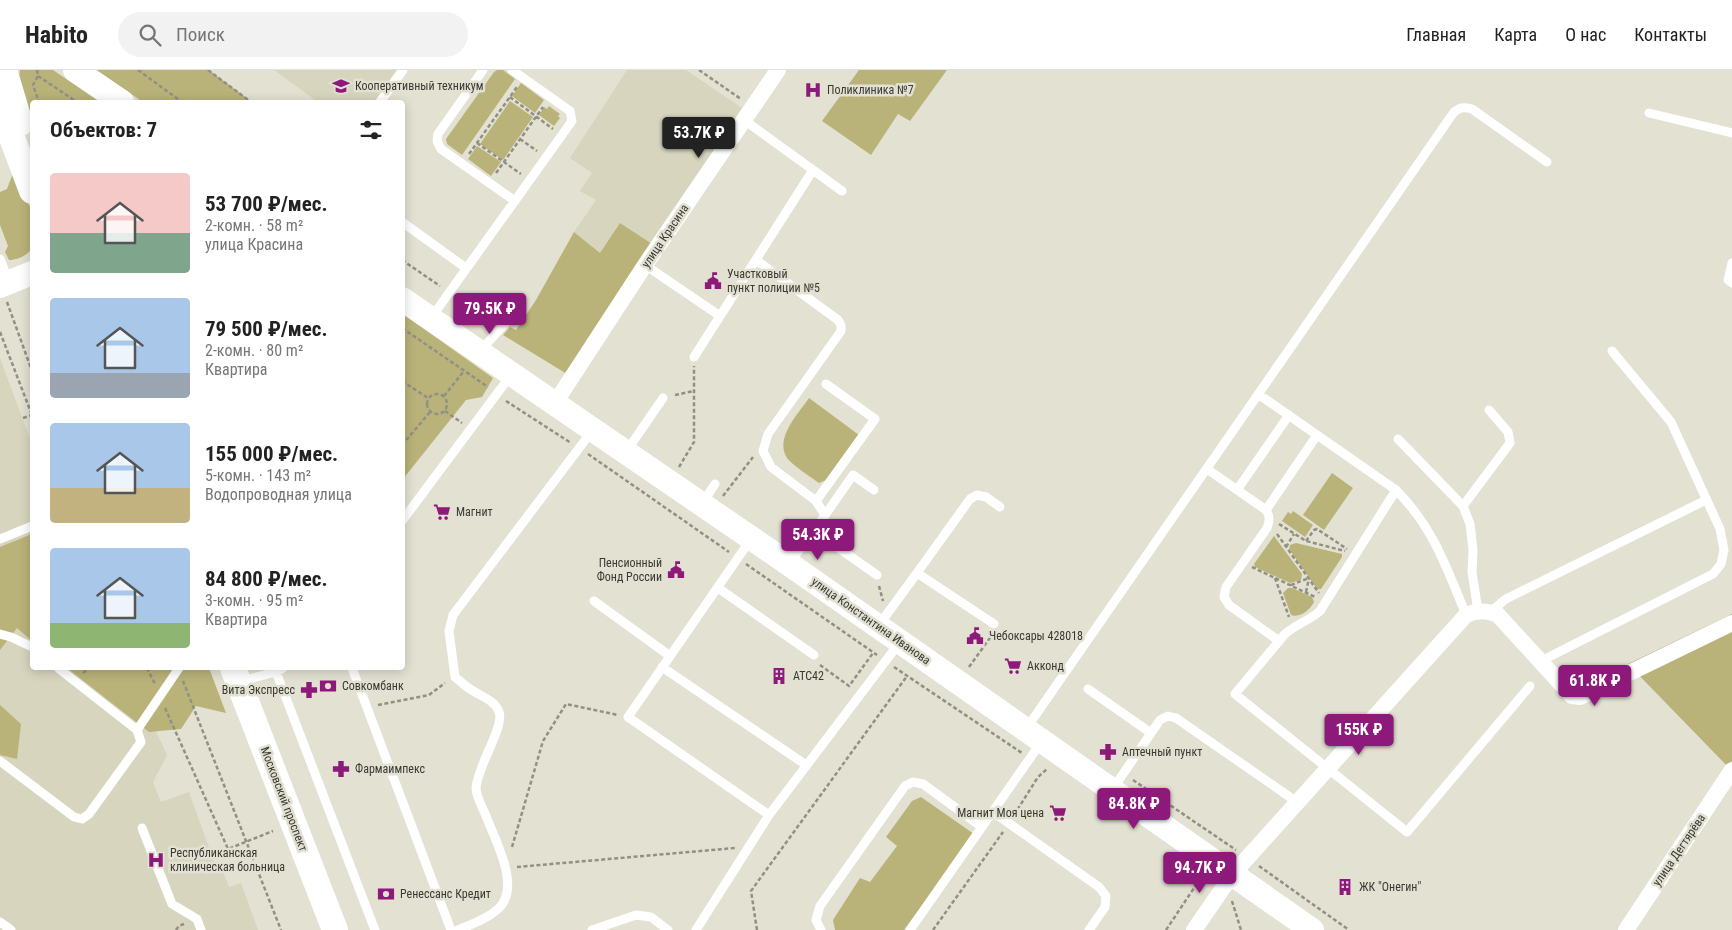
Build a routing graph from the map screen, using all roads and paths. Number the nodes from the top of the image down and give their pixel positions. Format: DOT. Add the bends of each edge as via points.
graph roads {
  1 [pos="4,70"];
  2 [pos="37,70"];
  3 [pos="75,70"];
  4 [pos="138,70"];
  5 [pos="208,70"];
  6 [pos="403,70"];
  7 [pos="484,70"];
  8 [pos="512,70"];
  9 [pos="699,70"];
  10 [pos="778,70"];
  11 [pos="38,76"];
  12 [pos="523,78"];
  13 [pos="510,97"];
  14 [pos="550,97"];
  15 [pos="39,100"];
  16 [pos="74,100"];
  17 [pos="119,100"];
  18 [pos="179,100"];
  19 [pos="248,100"];
  20 [pos="381,100"];
  21 [pos="0,106"];
  22 [pos="1650,112"];
  23 [pos="748,114"];
  24 [pos="536,117"];
  25 [pos="1732,133"];
  26 [pos="562,135"];
  27 [pos="520,139"];
  28 [pos="477,143"];
  29 [pos="30,149"];
  30 [pos="546,158"];
  31 [pos="504,162"];
  32 [pos="1547,162"];
  33 [pos="462,164"];
  34 [pos="813,170"];
  35 [pos="530,181"];
  36 [pos="489,183"];
  37 [pos="30,186"];
  38 [pos="842,191"];
  39 [pos="514,201"];
  40 [pos="405,224"];
  41 [pos="0,259"];
  42 [pos="756,260"];
  43 [pos="1732,263"];
  44 [pos="645,265"];
  45 [pos="466,268"];
  46 [pos="30,275"];
  47 [pos="1732,283"];
  48 [pos="4,289"];
  49 [pos="405,301"];
  50 [pos="720,316"];
  51 [pos="512,317"];
  52 [pos="430,318"];
  53 [pos="0,332"];
  54 [pos="480,351"];
  55 [pos="1612,351"];
  56 [pos="694,357"];
  57 [pos="30,365"];
  58 [pos="464,371"];
  59 [pos="512,373"];
  60 [pos="405,383"];
  61 [pos="826,384"];
  62 [pos="694,391"];
  63 [pos="1258,394"];
  64 [pos="444,396"];
  65 [pos="663,398"];
  66 [pos="428,399"];
  67 [pos="554,403"];
  68 [pos="30,410"];
  69 [pos="1489,410"];
  70 [pos="445,411"];
  71 [pos="430,412"];
  72 [pos="1289,415"];
  73 [pos="30,416"];
  74 [pos="23,418"];
  75 [pos="470,429"];
  76 [pos="593,430"];
  77 [pos="1317,435"];
  78 [pos="1398,439"];
  79 [pos="405,441"];
  80 [pos="626,452"];
  81 [pos="763,452"];
  82 [pos="678,469"];
  83 [pos="1206,469"];
  84 [pos="715,484"];
  85 [pos="874,490"];
  86 [pos="1237,490"];
  87 [pos="1396,490"];
  88 [pos="1706,500"];
  89 [pos="816,501"];
  90 [pos="711,502"];
  91 [pos="1463,506"];
  92 [pos="1000,507"];
  93 [pos="825,515"];
  94 [pos="1268,517"];
  95 [pos="405,518"];
  96 [pos="30,527"];
  97 [pos="814,531"];
  98 [pos="1294,534"];
  99 [pos="0,539"];
  100 [pos="751,539"];
  101 [pos="1306,541"];
  102 [pos="1286,547"];
  103 [pos="738,559"];
  104 [pos="1242,563"];
  105 [pos="789,564"];
  106 [pos="917,573"];
  107 [pos="877,575"];
  108 [pos="1275,578"];
  109 [pos="1309,578"];
  110 [pos="1290,585"];
  111 [pos="718,588"];
  112 [pos="1306,592"];
  113 [pos="594,601"];
  114 [pos="1325,602"];
  115 [pos="1478,612"];
  116 [pos="882,621"];
  117 [pos="1732,623"];
  118 [pos="994,624"];
  119 [pos="1293,628"];
  120 [pos="0,634"];
  121 [pos="1279,640"];
  122 [pos="900,642"];
  123 [pos="30,646"];
  124 [pos="873,653"];
  125 [pos="814,655"];
  126 [pos="670,656"];
  127 [pos="885,661"];
  128 [pos="1541,661"];
  129 [pos="662,667"];
  130 [pos="968,669"];
  131 [pos="61,670"];
  132 [pos="148,670"];
  133 [pos="177,670"];
  134 [pos="179,670"];
  135 [pos="218,670"];
  136 [pos="280,670"];
  137 [pos="353,670"];
  138 [pos="235,675"];
  139 [pos="907,676"];
  140 [pos="455,677"];
  141 [pos="1530,686"];
  142 [pos="1088,689"];
  143 [pos="160,696"];
  144 [pos="367,707"];
  145 [pos="628,717"];
  146 [pos="137,730"];
  147 [pos="1151,734"];
  148 [pos="1033,743"];
  149 [pos="0,761"];
  150 [pos="806,765"];
  151 [pos="1328,767"];
  152 [pos="1730,779"];
  153 [pos="1112,790"];
  154 [pos="1297,802"];
  155 [pos="993,812"];
  156 [pos="769,815"];
  157 [pos="1009,823"];
  158 [pos="982,827"];
  159 [pos="142,828"];
  160 [pos="273,832"];
  161 [pos="246,842"];
  162 [pos="749,846"];
  163 [pos="506,868"];
  164 [pos="1232,875"];
  165 [pos="1202,876"];
  166 [pos="1227,908"];
  167 [pos="0,922"];
  168 [pos="11,930"];
  169 [pos="202,930"];
  170 [pos="281,930"];
  171 [pos="318,930"];
  172 [pos="335,930"];
  173 [pos="375,930"];
  174 [pos="452,930"];
  175 [pos="458,930"];
  176 [pos="592,930"];
  177 [pos="668,930"];
  178 [pos="696,930"];
  179 [pos="757,930"];
  180 [pos="821,930"];
  181 [pos="910,930"];
  182 [pos="932,930"];
  183 [pos="1089,930"];
  184 [pos="1166,930"];
  185 [pos="1194,930"];
  186 [pos="1240,930"];
  187 [pos="1312,930"];
  188 [pos="1626,930"];
  1 -- 29 [label="main road"];
  2 -- 11 [label="path"];
  3 -- 17 [label="street"];
  4 -- 18 [label="path"];
  5 -- 19 [label="path"];
  6 -- 20 [label="lane"];
  7 -- 33 [label="lane" via="437,137 441,149"];
  8 -- 12 [label="lane"];
  9 -- 23 [label="path"];
  10 -- 23 [label="street, улица Красина"];
  11 -- 15 [label="path" via="33,85"];
  11 -- 16 [label="path"];
  12 -- 13 [label="path"];
  12 -- 14 [label="lane"];
  13 -- 24 [label="path"];
  13 -- 28 [label="path"];
  14 -- 24 [label="path"];
  14 -- 26 [label="lane" via="572,114 572,121"];
  21 -- 37 [label="main road"];
  22 -- 25 [label="lane"];
  23 -- 34 [label="lane"];
  23 -- 44 [label="street, улица Красина"];
  24 -- 26 [label="path"];
  24 -- 27 [label="path"];
  26 -- 30 [label="lane"];
  27 -- 30 [label="path"];
  27 -- 31 [label="path"];
  28 -- 31 [label="path"];
  28 -- 33 [label="path"];
  30 -- 35 [label="lane"];
  31 -- 35 [label="path"];
  31 -- 36 [label="path"];
  32 -- 63 [label="lane" via="1472,109 1460,108 1454,112"];
  33 -- 36 [label="lane"];
  34 -- 38 [label="lane"];
  34 -- 42 [label="lane"];
  35 -- 39 [label="lane"];
  36 -- 39 [label="lane"];
  39 -- 45 [label="lane"];
  40 -- 45 [label="lane"];
  41 -- 48 [label="lane"];
  42 -- 50 [label="lane"];
  42 -- 81 [label="lane" via="842,325 841,332 768,434"];
  43 -- 47 [label="lane" via="1728,280"];
  44 -- 50 [label="lane"];
  44 -- 67 [label="street, улица Красина"];
  45 -- 52 [label="lane"];
  46 -- 48 [label="street"];
  48 -- 57 [label="path"];
  49 -- 52 [label="street, улица Константина Иванова"];
  50 -- 56 [label="lane"];
  51 -- 54 [label="lane"];
  52 -- 54 [label="street, улица Константина Иванова"];
  53 -- 68 [label="path"];
  54 -- 59 [label="street, улица Константина Иванова"];
  55 -- 88 [label="lane" via="1671,422"];
  56 -- 62 [label="path"];
  58 -- 64 [label="path"];
  59 -- 67 [label="street, улица Константина Иванова"];
  59 -- 75 [label="lane"];
  60 -- 66 [label="path"];
  61 -- 89 [label="lane" via="875,420"];
  62 -- 65 [label="path"];
  62 -- 82 [label="path" via="694,442"];
  63 -- 72 [label="lane"];
  63 -- 83 [label="lane"];
  64 -- 66 [label="path" via="438,394"];
  64 -- 70 [label="path" via="448,405"];
  65 -- 80 [label="lane"];
  66 -- 71 [label="path"];
  67 -- 76 [label="street, улица Константина Иванова"];
  69 -- 91 [label="lane" via="1508,432 1510,443"];
  70 -- 71 [label="path" via="436,415"];
  70 -- 75 [label="path"];
  71 -- 79 [label="path"];
  72 -- 77 [label="lane"];
  72 -- 86 [label="lane"];
  73 -- 74 [label="path"];
  75 -- 95 [label="lane"];
  76 -- 80 [label="street, улица Константина Иванова"];
  76 -- 140 [label="lane" via="454,615 448,631"];
  77 -- 87 [label="lane"];
  77 -- 94 [label="lane"];
  78 -- 91 [label="lane"];
  80 -- 90 [label="street, улица Константина Иванова"];
  81 -- 89 [label="lane" via="771,467"];
  81 -- 90 [label="path" via="753,457"];
  83 -- 86 [label="lane"];
  83 -- 148 [label="lane"];
  84 -- 90 [label="lane"];
  85 -- 93 [label="lane" via="853,475"];
  86 -- 94 [label="lane"];
  87 -- 114 [label="lane"];
  87 -- 115 [label="lane" via="1431,534 1446,565"];
  88 -- 115 [label="lane"];
  88 -- 128 [label="lane" via="1720,530 1724,550 1721,564 1713,574"];
  89 -- 93 [label="lane"];
  90 -- 100 [label="street, улица Константина Иванова"];
  91 -- 115 [label="lane" via="1470,524"];
  92 -- 106 [label="lane" via="986,497 977,495 970,499"];
  93 -- 97 [label="lane"];
  94 -- 98 [label="path"];
  94 -- 102 [label="path"];
  94 -- 104 [label="lane"];
  96 -- 99 [label="lane"];
  97 -- 105 [label="lane"];
  97 -- 107 [label="lane"];
  98 -- 101 [label="path"];
  98 -- 102 [label="path"];
  100 -- 103 [label="lane"];
  100 -- 105 [label="street, улица Константина Иванова"];
  101 -- 101 [label="path" via="1317,529 1352,552"];
  102 -- 109 [label="path"];
  103 -- 111 [label="lane"];
  103 -- 124 [label="path"];
  104 -- 108 [label="path"];
  104 -- 121 [label="lane" via="1226,587 1226,601"];
  105 -- 116 [label="street, улица Константина Иванова"];
  106 -- 116 [label="lane"];
  106 -- 118 [label="lane"];
  107 -- 116 [label="path"];
  108 -- 110 [label="path"];
  108 -- 119 [label="path"];
  109 -- 110 [label="path"];
  109 -- 112 [label="path"];
  109 -- 114 [label="path"];
  110 -- 112 [label="path"];
  111 -- 125 [label="lane"];
  111 -- 126 [label="lane"];
  112 -- 114 [label="path"];
  113 -- 126 [label="lane"];
  114 -- 119 [label="lane" via="1313,617"];
  115 -- 128 [label="street" via="1498,615"];
  115 -- 151 [label="street"];
  116 -- 122 [label="street, улица Константина Иванова"];
  117 -- 128 [label="street" via="1580,696 1572,696"];
  118 -- 130 [label="path" via="996,629"];
  119 -- 121 [label="lane"];
  120 -- 123 [label="lane"];
  121 -- 151 [label="lane" via="1235,694"];
  122 -- 127 [label="lane"];
  122 -- 148 [label="street, улица Константина Иванова"];
  124 -- 125 [label="path" via="849,686 820,665"];
  124 -- 127 [label="path"];
  126 -- 129 [label="lane"];
  127 -- 139 [label="path"];
  127 -- 150 [label="lane"];
  129 -- 145 [label="lane"];
  129 -- 150 [label="lane"];
  131 -- 146 [label="lane"];
  132 -- 143 [label="path"];
  133 -- 143 [label="lane"];
  134 -- 161 [label="path"];
  135 -- 171 [label="main road, Московский проспект"];
  136 -- 138 [label="lane"];
  136 -- 173 [label="lane"];
  137 -- 144 [label="lane"];
  138 -- 172 [label="main road, Московский проспект"];
  139 -- 148 [label="path"];
  139 -- 179 [label="path" via="751,891"];
  140 -- 144 [label="path" via="429,695"];
  140 -- 163 [label="lane" via="494,704 500,713 477,776 476,790"];
  141 -- 151 [label="lane" via="1407,832"];
  142 -- 147 [label="lane"];
  143 -- 146 [label="lane"];
  143 -- 161 [label="path" via="228,849"];
  144 -- 174 [label="lane"];
  145 -- 156 [label="lane"];
  145 -- 163 [label="path" via="566,704 543,741"];
  146 -- 149 [label="lane" via="141,742 89,814 82,819 74,817"];
  147 -- 153 [label="lane"];
  147 -- 154 [label="lane" via="1160,720 1168,716 1176,718"];
  148 -- 153 [label="street, улица Константина Иванова"];
  148 -- 155 [label="lane"];
  148 -- 157 [label="path" via="1047,769 1038,777"];
  150 -- 156 [label="lane"];
  151 -- 154 [label="street"];
  152 -- 188 [label="street, улица Дегтярёва"];
  153 -- 164 [label="street, улица Константина Иванова"];
  154 -- 164 [label="street"];
  155 -- 157 [label="lane"];
  155 -- 158 [label="lane"];
  156 -- 162 [label="lane"];
  157 -- 182 [label="path"];
  157 -- 183 [label="lane" via="1099,887 1106,896 1105,907"];
  158 -- 180 [label="lane" via="923,784 914,782 905,786 820,906 816,920"];
  158 -- 181 [label="lane"];
  159 -- 169 [label="lane" via="172,904 197,919"];
  160 -- 161 [label="path"];
  161 -- 170 [label="path"];
  162 -- 163 [label="path"];
  162 -- 178 [label="lane"];
  163 -- 175 [label="lane" via="507,897 500,908 487,918"];
  164 -- 185 [label="street"];
  164 -- 187 [label="street, улица Константина Иванова"];
  165 -- 184 [label="path"];
  166 -- 186 [label="path" via="1232,900"];
  167 -- 168 [label="lane"];
  176 -- 177 [label="lane" via="636,915 651,917"];
}
